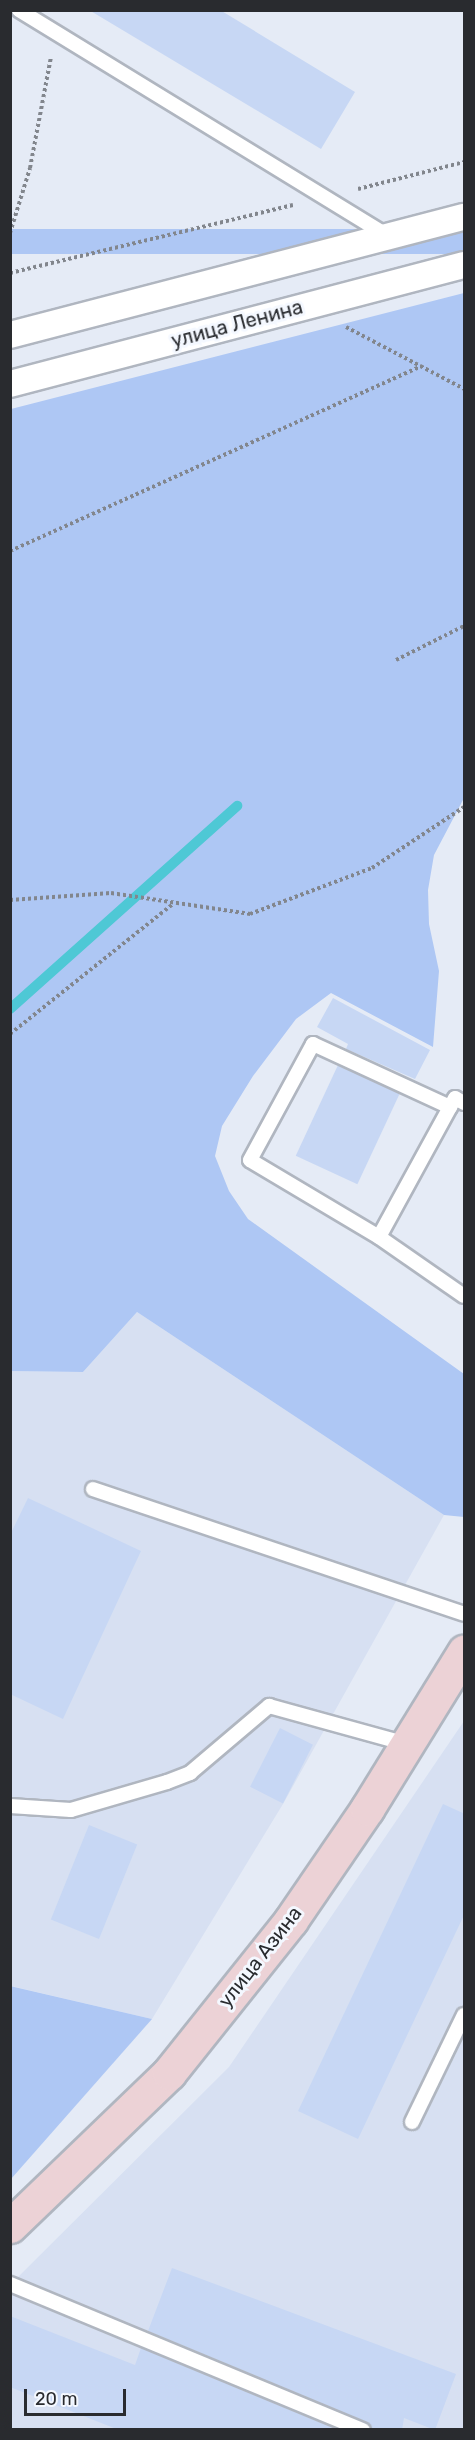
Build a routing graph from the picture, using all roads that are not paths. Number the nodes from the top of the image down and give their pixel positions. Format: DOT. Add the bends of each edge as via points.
graph roads {
  1 [pos="19,10"];
  2 [pos="465,217"];
  3 [pos="389,237"];
  4 [pos="465,265"];
  5 [pos="16,328"];
  6 [pos="10,384"];
  7 [pos="465,1102"];
  8 [pos="450,1107"];
  9 [pos="379,1237"];
  10 [pos="465,1296"];
  11 [pos="93,1489"];
  12 [pos="465,1614"];
  13 [pos="465,1652"];
  14 [pos="407,1744"];
  15 [pos="10,1806"];
  16 [pos="465,2015"];
  17 [pos="412,2122"];
  18 [pos="10,2226"];
  19 [pos="10,2284"];
  20 [pos="363,2430"];
  1 -- 3 [label="lane"];
  2 -- 3 [label="street"];
  3 -- 5 [label="street"];
  4 -- 6 [label="street, улица Ленина"];
  7 -- 8 [label="lane" via="455,1098"];
  8 -- 9 [label="lane"];
  8 -- 9 [label="lane" via="313,1044 250,1160"];
  9 -- 10 [label="lane"];
  11 -- 12 [label="lane"];
  13 -- 14 [label="street, улица Азина"];
  14 -- 15 [label="lane" via="269,1706 190,1773 167,1782 71,1810"];
  14 -- 18 [label="street, улица Азина" via="291,1920 169,2073"];
  16 -- 17 [label="lane"];
  19 -- 20 [label="lane"];
}
